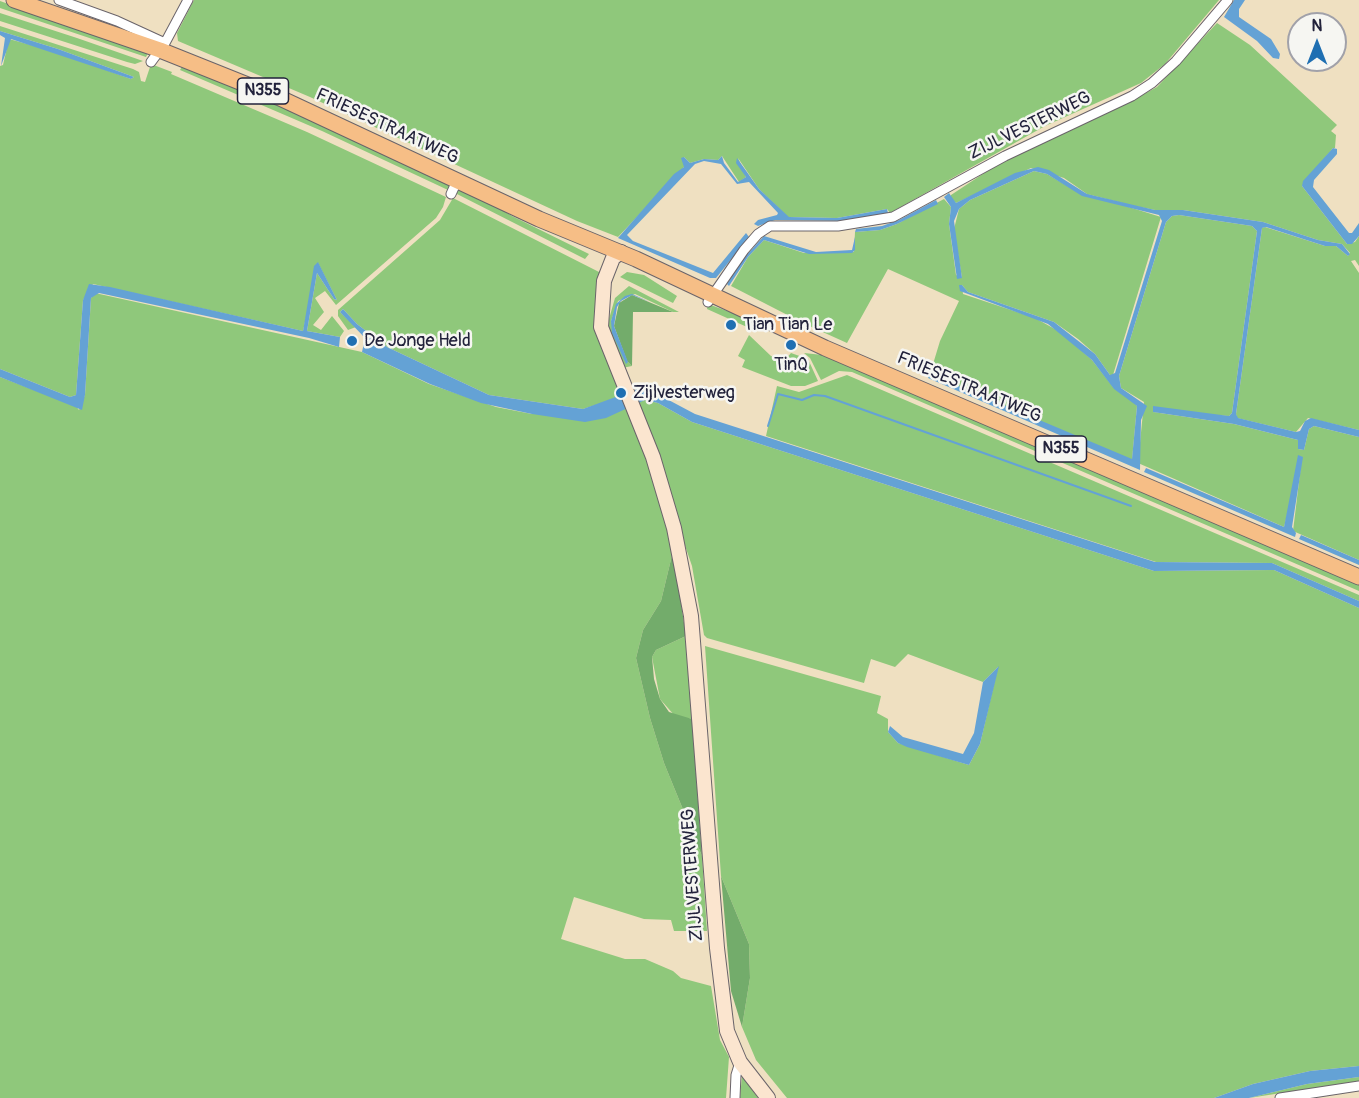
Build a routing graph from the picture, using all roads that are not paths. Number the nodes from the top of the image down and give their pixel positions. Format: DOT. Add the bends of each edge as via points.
graph roads {
  1 [pos="14,0"];
  2 [pos="59,0"];
  3 [pos="188,0"];
  4 [pos="1228,0"];
  5 [pos="159,52"];
  6 [pos="618,257"];
  7 [pos="710,298"];
  8 [pos="1359,577"];
  9 [pos="741,1062"];
  10 [pos="1359,1086"];
  11 [pos="735,1098"];
  12 [pos="768,1098"];
  13 [pos="1280,1098"];
  1 -- 5 [label="main road, FRIESESTRAATWEG / N355"];
  2 -- 5 [label="street, FRIESESTRAATWEG" via="117,21"];
  3 -- 5 [label="street"];
  4 -- 7 [label="street, ZIJLVESTERWEG" via="1176,61 1132,96 1005,156 893,217 838,226 770,226 744,250"];
  5 -- 6 [label="main road, FRIESESTRAATWEG / N355" via="280,98 454,188 538,219"];
  6 -- 7 [label="main road, FRIESESTRAATWEG / N355"];
  6 -- 9 [label="main road, ZIJLVESTERWEG" via="604,280 602,333 664,489 688,594 717,948 727,1031"];
  7 -- 8 [label="main road, FRIESESTRAATWEG / N355"];
  9 -- 11 [label="street"];
  9 -- 12 [label="main road, ZIJLVESTERWEG"];
  10 -- 13 [label="street"];
}
